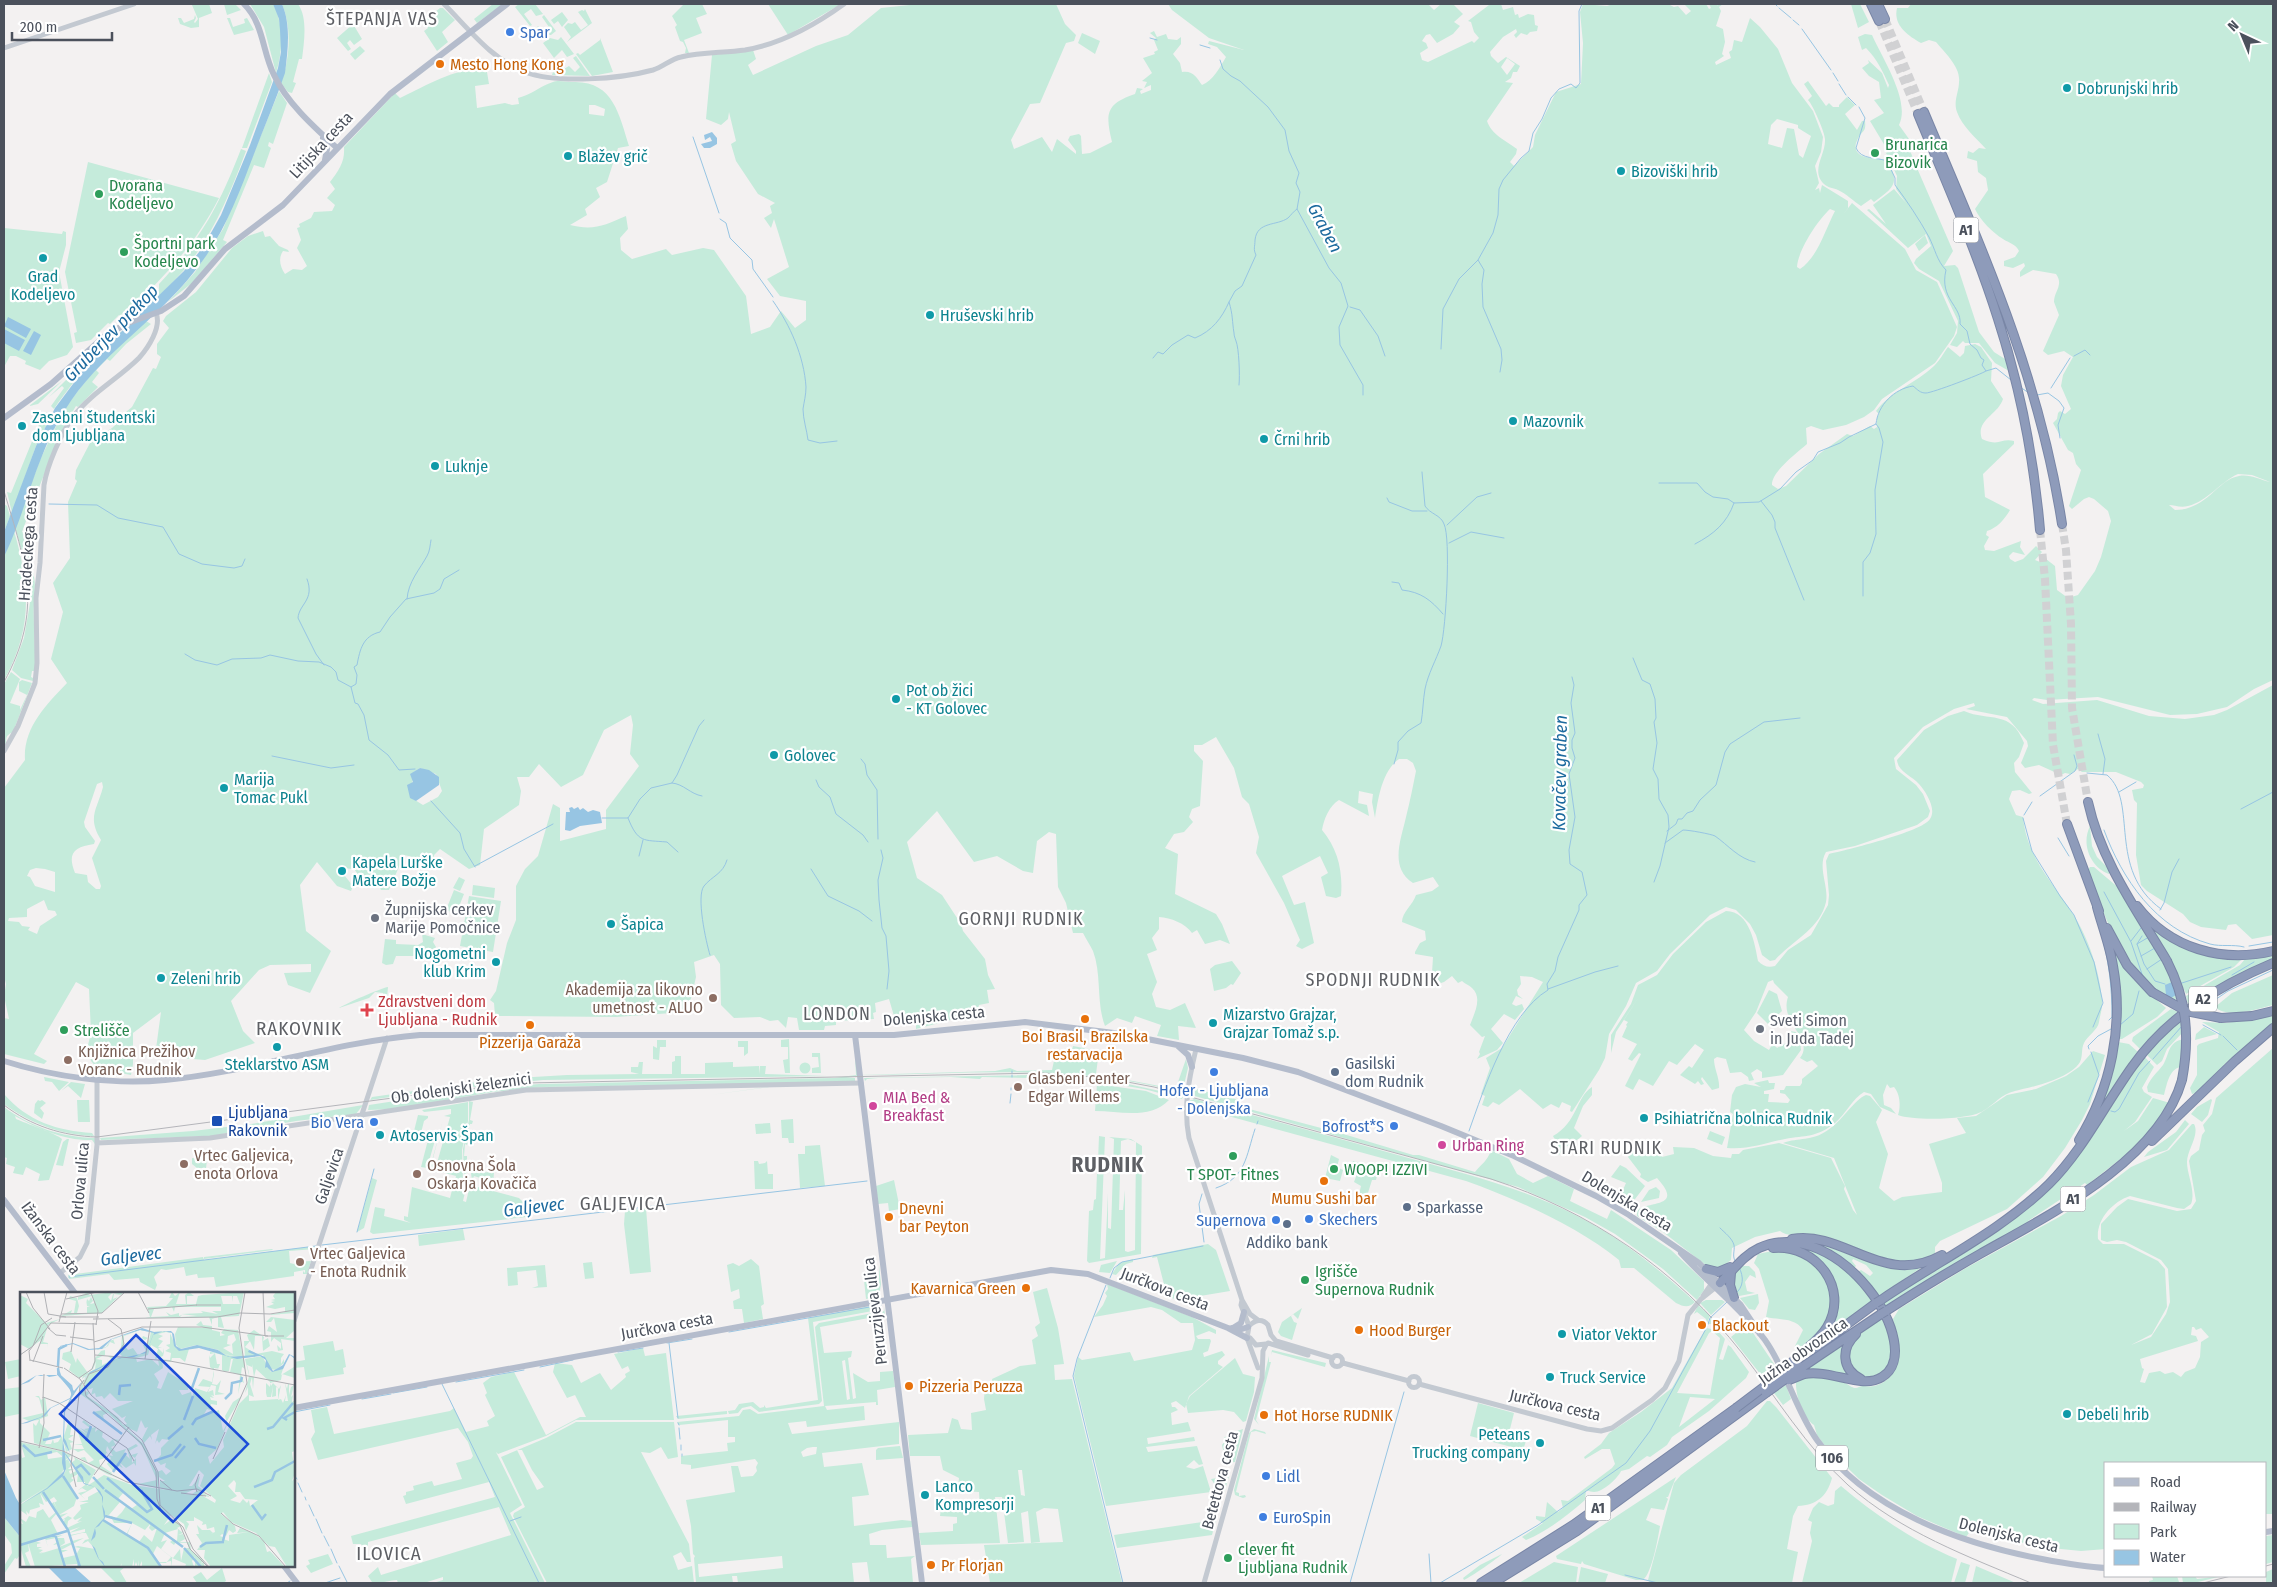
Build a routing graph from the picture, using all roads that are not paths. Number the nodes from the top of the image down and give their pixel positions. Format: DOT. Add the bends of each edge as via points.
graph roads {
  1 [pos="134,4"];
  2 [pos="244,4"];
  3 [pos="444,4"];
  4 [pos="506,4"];
  5 [pos="844,4"];
  6 [pos="1871,4"];
  7 [pos="1878,4"];
  8 [pos="471,31"];
  9 [pos="4,48"];
  10 [pos="320,133"];
  11 [pos="337,148"];
  12 [pos="323,163"];
  13 [pos="159,313"];
  14 [pos="4,418"];
  15 [pos="2062,524"];
  16 [pos="2040,530"];
  17 [pos="4,751"];
  18 [pos="2088,802"];
  19 [pos="2067,824"];
  20 [pos="2123,890"];
  21 [pos="2097,906"];
  22 [pos="2273,951"];
  23 [pos="2273,963"];
  24 [pos="2273,1011"];
  25 [pos="2273,1028"];
  26 [pos="855,1035"];
  27 [pos="387,1038"];
  28 [pos="1178,1045"];
  29 [pos="1196,1049"];
  30 [pos="4,1061"];
  31 [pos="1192,1067"];
  32 [pos="97,1079"];
  33 [pos="861,1083"];
  34 [pos="363,1114"];
  35 [pos="97,1143"];
  36 [pos="2135,1152"];
  37 [pos="2057,1176"];
  38 [pos="4,1200"];
  39 [pos="1782,1243"];
  40 [pos="1962,1247"];
  41 [pos="1678,1248"];
  42 [pos="1747,1255"];
  43 [pos="1734,1265"];
  44 [pos="1706,1269"];
  45 [pos="60,1273"];
  46 [pos="1716,1283"];
  47 [pos="74,1292"];
  48 [pos="1732,1298"];
  49 [pos="887,1300"];
  50 [pos="1242,1300"];
  51 [pos="1244,1312"];
  52 [pos="1884,1312"];
  53 [pos="295,1318"];
  54 [pos="1258,1320"];
  55 [pos="1268,1321"];
  56 [pos="1232,1329"];
  57 [pos="1249,1330"];
  58 [pos="1272,1336"];
  59 [pos="1255,1344"];
  60 [pos="1264,1344"];
  61 [pos="1332,1360"];
  62 [pos="1343,1363"];
  63 [pos="1799,1366"];
  64 [pos="1258,1368"];
  65 [pos="1867,1382"];
  66 [pos="1259,1383"];
  67 [pos="295,1408"];
  68 [pos="1738,1410"];
  69 [pos="20,1457"];
  70 [pos="6,1460"];
  71 [pos="285,1567"];
  72 [pos="2104,1568"];
  73 [pos="297,1583"];
  74 [pos="922,1583"];
  75 [pos="1204,1583"];
  76 [pos="1481,1583"];
  77 [pos="1493,1583"];
  1 -- 9 [label="street"];
  2 -- 10 [label="main road" via="260,28 272,70 284,93"];
  3 -- 8 [label="street"];
  4 -- 8 [label="main road, Litijska cesta"];
  5 -- 8 [label="street" via="805,28 762,46 681,57 652,70 592,78 555,79 526,73 502,59"];
  6 -- 7 [label="highway" via="1882,20"];
  8 -- 11 [label="main road, Litijska cesta" via="400,85"];
  10 -- 11 [label="main road"];
  10 -- 12 [label="main road" via="327,148"];
  11 -- 12 [label="main road, Litijska cesta"];
  12 -- 13 [label="main road, Litijska cesta" via="273,214 228,246 184,296"];
  13 -- 14 [label="main road, Litijska cesta" via="122,326 98,341 51,384"];
  13 -- 17 [label="street, Hradeckega cesta" via="157,329 140,356 95,393 72,418 47,473 36,598 35,683"];
  15 -- 16 [label="highway, A1" via="2048,451 2024,362 2003,302 1921,113 1978,259 2007,348 2025,421"];
  18 -- 20 [label="highway, A1" via="2102,846"];
  19 -- 21 [label="highway, A1"];
  20 -- 22 [label="highway" via="2156,926 2187,946 2231,956"];
  20 -- 36 [label="highway, A1, bridge" via="2167,961 2179,988 2186,1013 2188,1040 2182,1080 2176,1096 2164,1119"];
  21 -- 24 [label="highway, bridge" via="2127,966 2152,992 2186,1011 2221,1018"];
  21 -- 37 [label="highway, A1" via="2116,982 2115,1040 2098,1105"];
  23 -- 37 [label="highway, A2" via="2200,1001 2165,1028 2142,1053 2084,1143"];
  25 -- 36 [label="highway" via="2153,1140"];
  26 -- 27 [label="main road, Dolenjska cesta" via="478,1034"];
  26 -- 28 [label="main road, Dolenjska cesta" via="919,1033 1025,1022 1105,1031"];
  26 -- 33 [label="main road, Peruzzijeva ulica"];
  27 -- 32 [label="main road, Dolenjska cesta" via="184,1078 142,1082"];
  27 -- 34 [label="street, Galjevica"];
  28 -- 29 [label="main road, Dolenjska cesta"];
  28 -- 31 [label="main road" via="1189,1057"];
  29 -- 31 [label="street"];
  29 -- 41 [label="main road, Dolenjska cesta" via="1298,1072 1484,1143 1596,1196"];
  30 -- 32 [label="main road, Dolenjska cesta"];
  31 -- 50 [label="street" via="1186,1101 1189,1138"];
  32 -- 35 [label="street, Orlova ulica"];
  33 -- 34 [label="street, Ob dolenjski železnici" via="526,1090"];
  33 -- 49 [label="main road, Peruzzijeva ulica"];
  34 -- 35 [label="street, Ob dolenjski železnici" via="210,1138"];
  34 -- 53 [label="street, Galjevica"];
  35 -- 45 [label="street, Orlova ulica" via="86,1248"];
  36 -- 52 [label="highway, Južna obvoznica / A1" via="2049,1215"];
  37 -- 40 [label="highway, Južna obvoznica / A1" via="2014,1214"];
  38 -- 45 [label="main road, Ižanska cesta"];
  39 -- 40 [label="highway" via="1796,1238 1810,1239 1898,1265 1922,1263"];
  39 -- 42 [label="highway" via="1765,1246"];
  39 -- 65 [label="highway" via="1807,1245 1828,1253 1856,1273 1873,1293 1889,1326 1894,1357 1887,1374"];
  40 -- 63 [label="highway, Južna obvoznica / A1" via="1878,1302"];
  41 -- 44 [label="main road, Dolenjska cesta"];
  41 -- 46 [label="main road, Dolenjska cesta"];
  42 -- 43 [label="highway"];
  42 -- 63 [label="highway" via="1777,1248 1799,1251 1818,1262 1830,1279 1834,1300 1832,1317"];
  43 -- 44 [label="highway" via="1718,1272"];
  43 -- 46 [label="highway"];
  43 -- 48 [label="highway" via="1729,1282"];
  44 -- 46 [label="main road, Dolenjska cesta"];
  45 -- 47 [label="main road, Ižanska cesta"];
  46 -- 48 [label="main road, Dolenjska cesta / 106"];
  46 -- 62 [label="street, Jurčkova cesta" via="1687,1317 1680,1356 1669,1383 1652,1400 1607,1430 1584,1428 1419,1384 1412,1387 1409,1381"];
  48 -- 72 [label="main road, Dolenjska cesta / 106" via="1749,1315 1781,1366 1803,1417 1818,1442 1848,1474 1877,1496 1927,1524 1975,1544 2062,1563"];
  49 -- 56 [label="main road, Jurčkova cesta" via="1045,1272 1067,1272 1092,1276"];
  49 -- 67 [label="main road, Jurčkova cesta"];
  49 -- 74 [label="main road, Peruzzijeva ulica"];
  50 -- 51 [label="street"];
  50 -- 54 [label="street"];
  50 -- 55 [label="street" via="1257,1316"];
  51 -- 56 [label="main road" via="1240,1323"];
  51 -- 57 [label="street"];
  52 -- 63 [label="highway, Južna obvoznica / A1"];
  52 -- 65 [label="highway" via="1852,1338 1845,1354 1851,1373"];
  54 -- 55 [label="street"];
  54 -- 57 [label="street"];
  55 -- 57 [label="street"];
  55 -- 58 [label="street"];
  56 -- 57 [label="main road, Jurčkova cesta"];
  56 -- 57 [label="main road, Jurčkova cesta"];
  57 -- 59 [label="street"];
  57 -- 60 [label="street" via="1256,1341"];
  57 -- 64 [label="street, Betettova cesta"];
  58 -- 60 [label="street"];
  58 -- 61 [label="street" via="1279,1342"];
  59 -- 60 [label="street"];
  59 -- 64 [label="street, Betettova cesta"];
  60 -- 61 [label="street"];
  60 -- 66 [label="street, Betettova cesta"];
  61 -- 62 [label="street" via="1336,1367"];
  61 -- 62 [label="street" via="1340,1356"];
  63 -- 65 [label="highway"];
  63 -- 68 [label="highway, Južna obvoznica / A1, bridge" via="1766,1393"];
  63 -- 68 [label="highway, Južna obvoznica / A1, bridge" via="1788,1369"];
  64 -- 66 [label="street, Betettova cesta"];
  66 -- 75 [label="street, Betettova cesta"];
  68 -- 76 [label="highway, Južna obvoznica / A1" via="1573,1526"];
  68 -- 77 [label="highway, Južna obvoznica / A1" via="1577,1531"];
  69 -- 70 [label="main road"];
  71 -- 73 [label="main road"];
}
